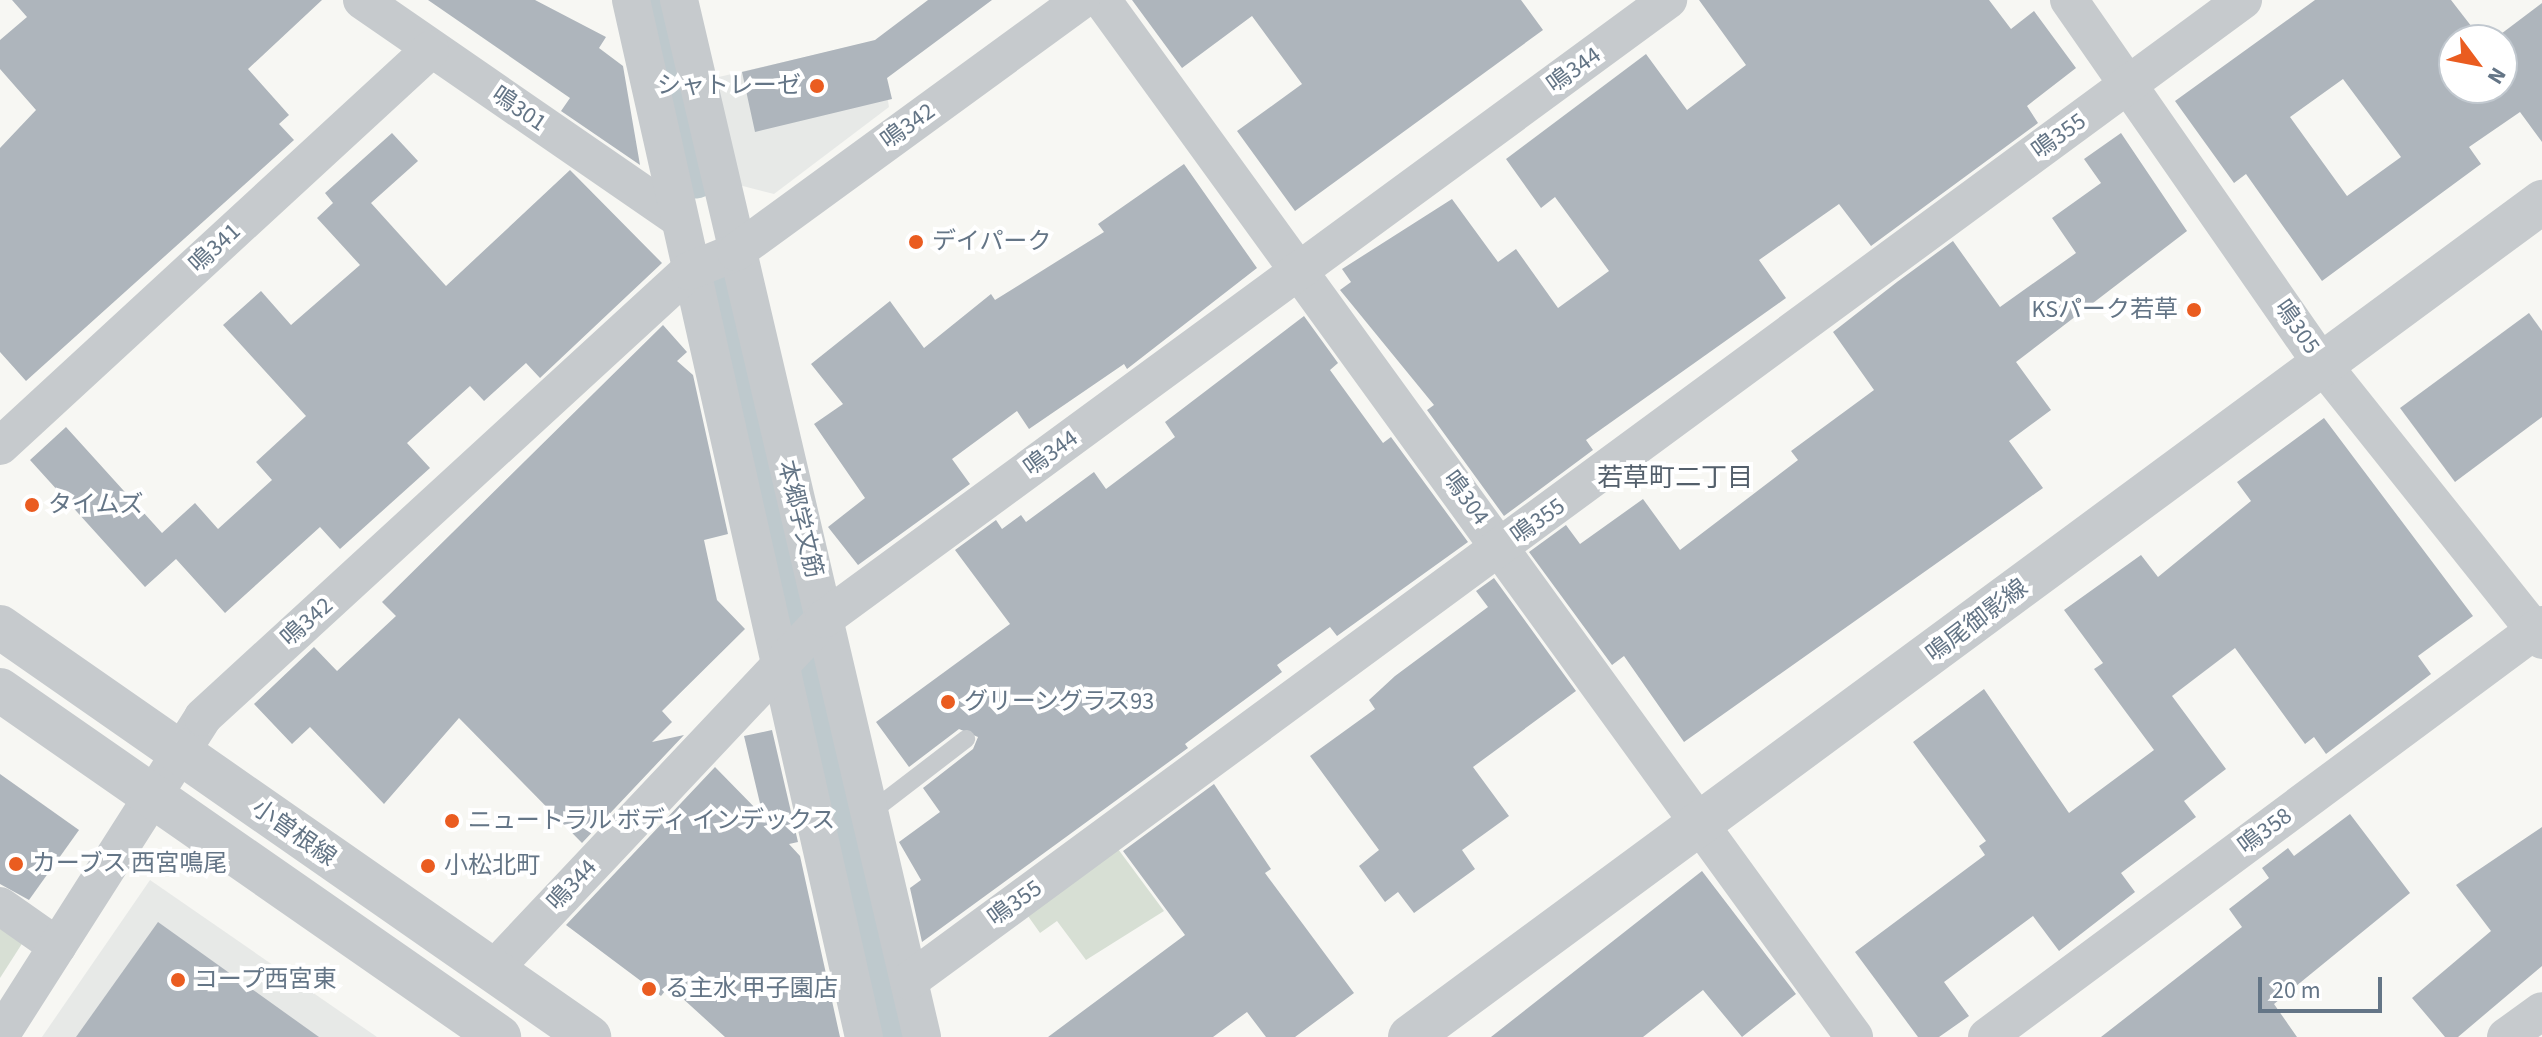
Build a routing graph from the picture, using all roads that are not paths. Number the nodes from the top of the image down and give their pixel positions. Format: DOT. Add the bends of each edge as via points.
graph roads {
  1 [pos="362,0"];
  2 [pos="631,0"];
  3 [pos="679,0"];
  4 [pos="1081,0"];
  5 [pos="1102,0"];
  6 [pos="1668,0"];
  7 [pos="2069,0"];
  8 [pos="2243,0"];
  9 [pos="430,50"];
  10 [pos="2130,84"];
  11 [pos="2542,202"];
  12 [pos="677,217"];
  13 [pos="736,252"];
  14 [pos="689,271"];
  15 [pos="1300,271"];
  16 [pos="2322,364"];
  17 [pos="0,446"];
  18 [pos="1502,547"];
  19 [pos="0,627"];
  20 [pos="2540,632"];
  21 [pos="804,639"];
  22 [pos="0,690"];
  23 [pos="966,739"];
  24 [pos="179,752"];
  25 [pos="153,798"];
  26 [pos="866,816"];
  27 [pos="1702,824"];
  28 [pos="0,906"];
  29 [pos="57,946"];
  30 [pos="492,971"];
  31 [pos="909,981"];
  32 [pos="2542,1011"];
  33 [pos="0,1036"];
  34 [pos="499,1037"];
  35 [pos="589,1037"];
  36 [pos="864,1037"];
  37 [pos="922,1037"];
  38 [pos="1410,1037"];
  39 [pos="1854,1037"];
  40 [pos="1987,1037"];
  41 [pos="2506,1037"];
  1 -- 9 [label="street, 鳴301"];
  2 -- 12 [label="street, 本郷学文筋"];
  3 -- 13 [label="street, 本郷学文筋"];
  4 -- 13 [label="street, 鳴342"];
  5 -- 15 [label="street, 鳴304"];
  6 -- 15 [label="street, 鳴344"];
  7 -- 10 [label="street, 鳴305"];
  8 -- 10 [label="street, 鳴355"];
  9 -- 12 [label="street, 鳴301"];
  9 -- 17 [label="street, 鳴341"];
  10 -- 16 [label="street, 鳴305"];
  10 -- 18 [label="street, 鳴355"];
  11 -- 16 [label="street, 鳴尾御影線"];
  12 -- 14 [label="street, 本郷学文筋"];
  13 -- 14 [label="street, 鳴342"];
  13 -- 21 [label="street, 本郷学文筋"];
  14 -- 21 [label="street, 本郷学文筋"];
  14 -- 24 [label="street, 鳴342" via="203,717"];
  15 -- 18 [label="street, 鳴304"];
  15 -- 21 [label="street, 鳴344"];
  16 -- 20 [label="street, 鳴305"];
  16 -- 27 [label="street, 鳴尾御影線"];
  18 -- 27 [label="street, 鳴304"];
  18 -- 31 [label="street, 鳴355"];
  19 -- 24 [label="street, 小曽根線"];
  20 -- 40 [label="street, 鳴358"];
  21 -- 26 [label="street, 本郷学文筋"];
  21 -- 30 [label="street, 鳴344"];
  21 -- 36 [label="street, 本郷学文筋"];
  22 -- 25 [label="street"];
  23 -- 26 [label="lane"];
  24 -- 25 [label="street, 鳴342"];
  24 -- 30 [label="street, 小曽根線"];
  25 -- 29 [label="street, 鳴342"];
  25 -- 34 [label="street"];
  26 -- 31 [label="street, 本郷学文筋"];
  27 -- 38 [label="street, 鳴尾御影線"];
  27 -- 39 [label="street, 鳴304"];
  28 -- 29 [label="street"];
  29 -- 33 [label="street, 鳴342"];
  30 -- 35 [label="street, 小曽根線"];
  31 -- 37 [label="street, 本郷学文筋"];
  32 -- 41 [label="street"];
}
